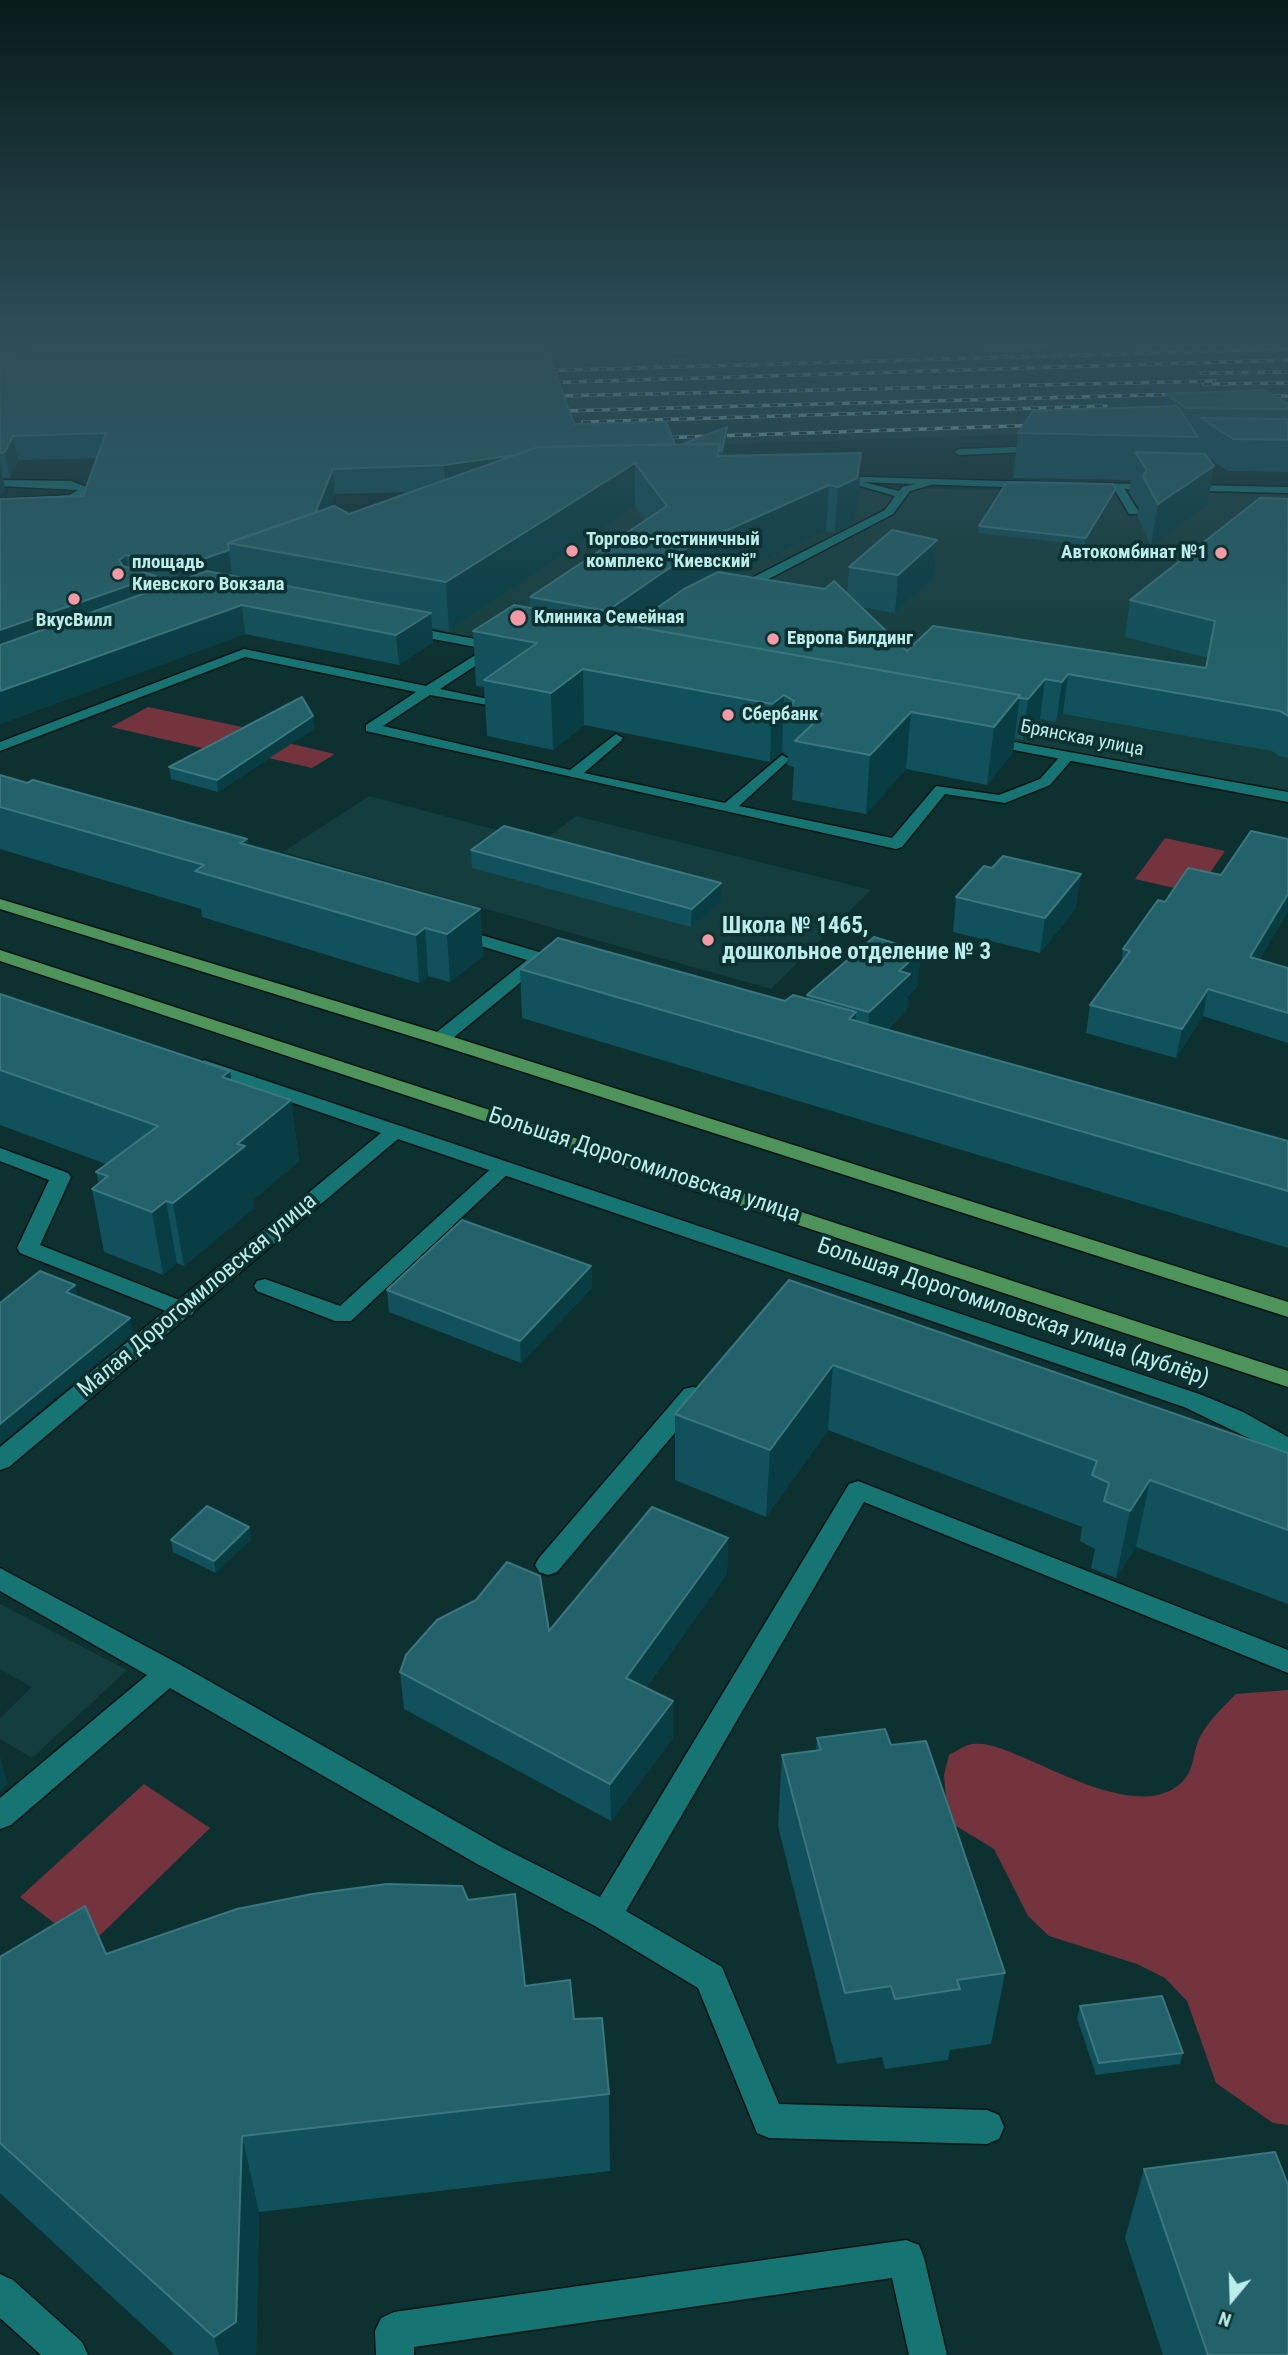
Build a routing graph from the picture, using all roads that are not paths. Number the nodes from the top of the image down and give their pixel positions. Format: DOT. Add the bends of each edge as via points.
graph roads {
  1 [pos="817,479"];
  2 [pos="847,479"];
  3 [pos="936,482"];
  4 [pos="0,483"];
  5 [pos="54,483"];
  6 [pos="1048,485"];
  7 [pos="1076,486"];
  8 [pos="1118,487"];
  9 [pos="1288,489"];
  10 [pos="0,494"];
  11 [pos="901,495"];
  12 [pos="0,502"];
  13 [pos="1133,512"];
  14 [pos="724,597"];
  15 [pos="387,626"];
  16 [pos="496,646"];
  17 [pos="522,652"];
  18 [pos="428,691"];
  19 [pos="483,702"];
  20 [pos="616,738"];
  21 [pos="973,738"];
  22 [pos="0,747"];
  23 [pos="1068,756"];
  24 [pos="782,759"];
  25 [pos="573,775"];
  26 [pos="1288,797"];
  27 [pos="728,808"];
  28 [pos="0,904"];
  29 [pos="435,927"];
  30 [pos="0,955"];
  31 [pos="541,958"];
  32 [pos="580,970"];
  33 [pos="440,1039"];
  34 [pos="184,1059"];
  35 [pos="395,1131"];
  36 [pos="0,1154"];
  37 [pos="503,1168"];
  38 [pos="801,1269"];
  39 [pos="265,1286"];
  40 [pos="782,1291"];
  41 [pos="184,1310"];
  42 [pos="1288,1310"];
  43 [pos="710,1376"];
  44 [pos="1288,1380"];
  45 [pos="1288,1448"];
  46 [pos="0,1461"];
  47 [pos="548,1565"];
  48 [pos="0,1578"];
  49 [pos="1288,1662"];
  50 [pos="169,1672"];
  51 [pos="0,1816"];
  52 [pos="606,1916"];
  53 [pos="988,2127"];
  54 [pos="0,2293"];
  55 [pos="69,2355"];
  56 [pos="395,2355"];
  57 [pos="928,2355"];
  1 -- 2 [label="street"];
  2 -- 3 [label="street"];
  2 -- 11 [label="street"];
  3 -- 6 [label="street"];
  3 -- 11 [label="street" via="906,489"];
  4 -- 5 [label="street"];
  5 -- 10 [label="street"];
  5 -- 12 [label="street" via="84,488 72,498"];
  7 -- 8 [label="street"];
  8 -- 9 [label="street"];
  8 -- 13 [label="street"];
  11 -- 14 [label="street" via="890,512"];
  15 -- 16 [label="street"];
  16 -- 17 [label="street"];
  16 -- 18 [label="street"];
  18 -- 19 [label="street"];
  18 -- 22 [label="street" via="244,653"];
  18 -- 25 [label="street" via="371,728"];
  20 -- 25 [label="street"];
  21 -- 23 [label="street, Брянская улица"];
  23 -- 26 [label="street, Брянская улица"];
  23 -- 27 [label="street" via="1045,782 1000,800 941,789 896,844"];
  24 -- 27 [label="street"];
  25 -- 27 [label="street"];
  28 -- 33 [label="main road"];
  29 -- 31 [label="street"];
  30 -- 44 [label="main road, Большая Дорогомиловская улица"];
  31 -- 32 [label="street"];
  31 -- 33 [label="street"];
  33 -- 42 [label="main road"];
  34 -- 35 [label="street, Большая Дорогомиловская улица (дублёр)"];
  35 -- 37 [label="street, Большая Дорогомиловская улица (дублёр)"];
  35 -- 41 [label="street, Малая Дорогомиловская улица"];
  36 -- 41 [label="street" via="61,1177 28,1248"];
  37 -- 38 [label="street, Большая Дорогомиловская улица (дублёр)"];
  37 -- 39 [label="street" via="343,1316"];
  38 -- 40 [label="street"];
  38 -- 45 [label="street, Большая Дорогомиловская улица (дублёр)" via="1193,1401"];
  41 -- 46 [label="street, Малая Дорогомиловская улица"];
  43 -- 47 [label="street"];
  48 -- 50 [label="street"];
  49 -- 52 [label="street" via="858,1490"];
  50 -- 51 [label="street"];
  50 -- 52 [label="street" via="490,1856"];
  52 -- 53 [label="street" via="710,1979 769,2121"];
  54 -- 55 [label="street"];
  56 -- 57 [label="street" via="394,2331 906,2258"];
}
